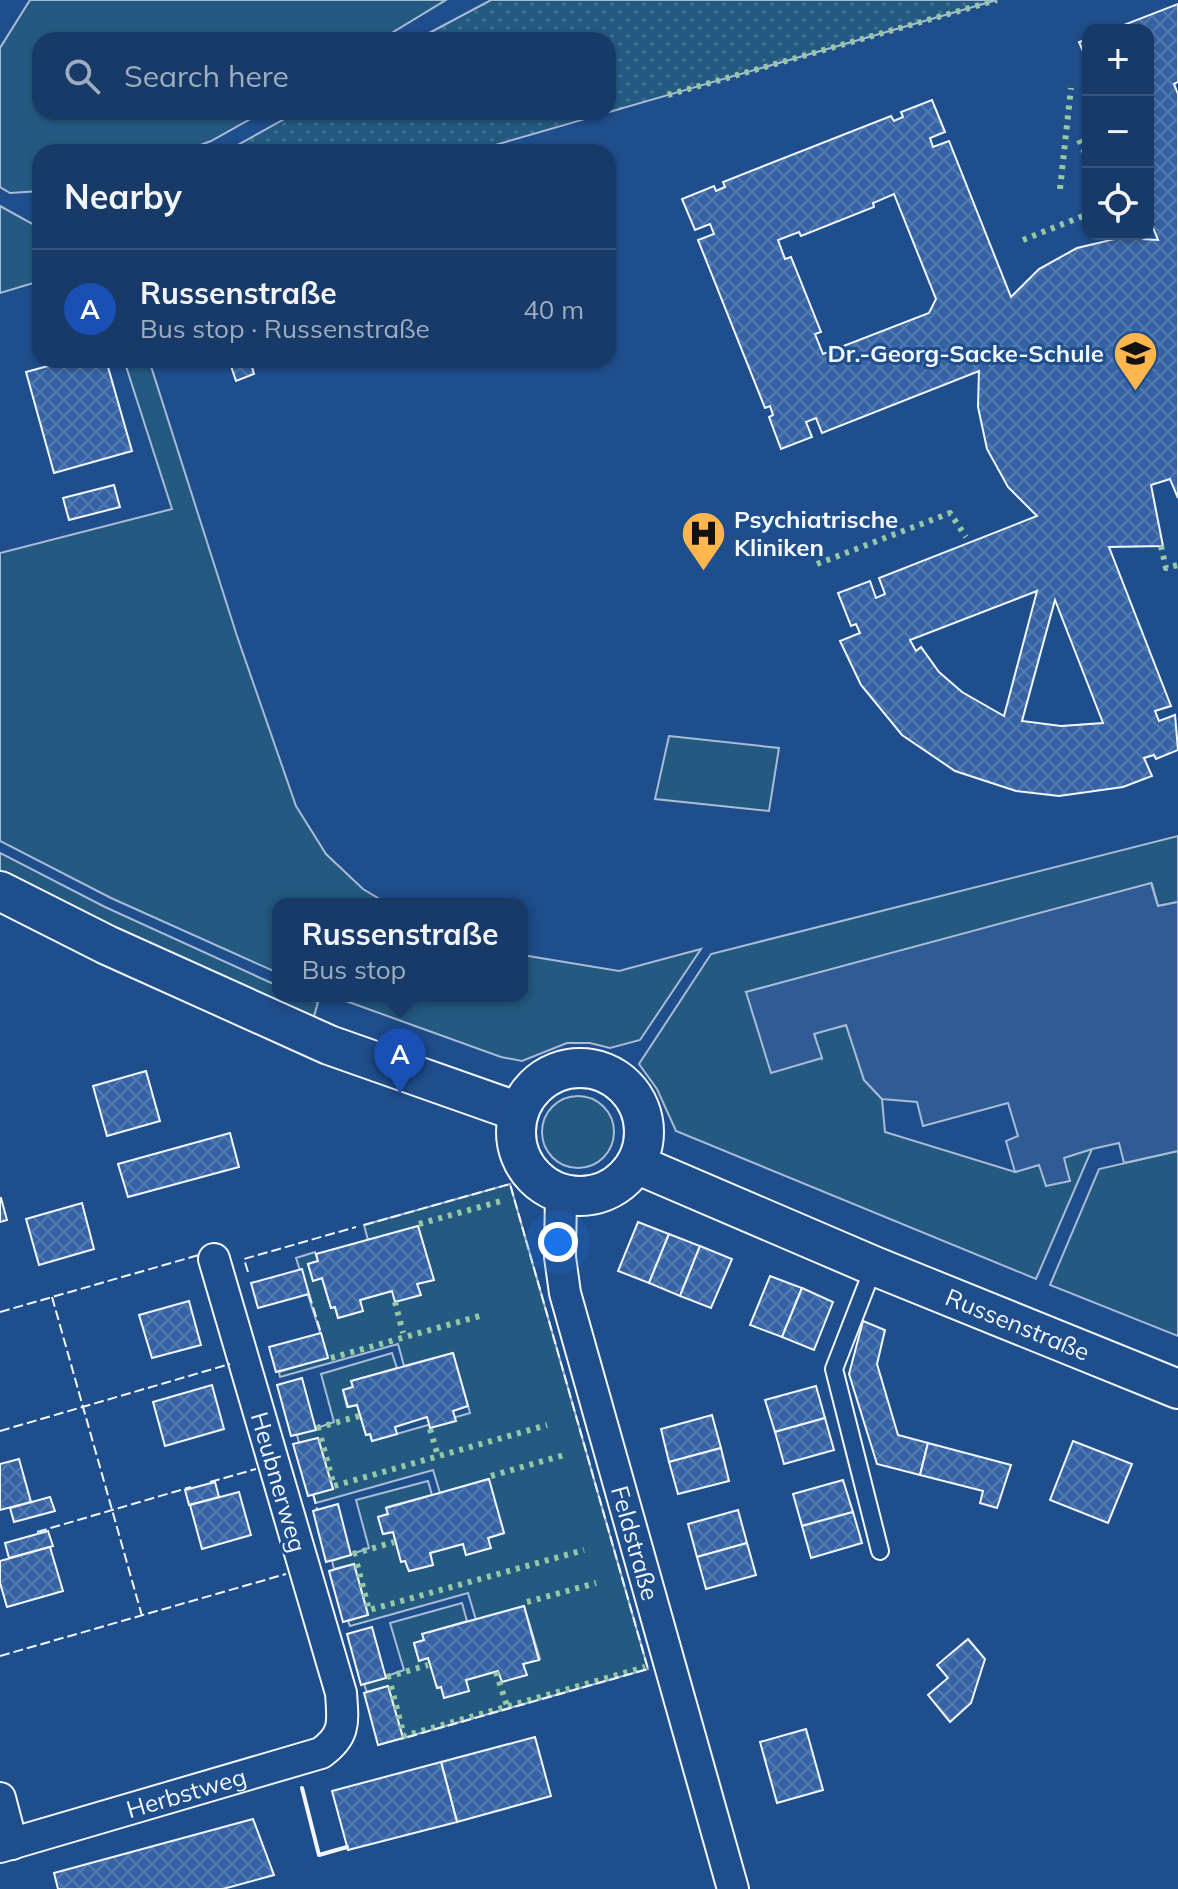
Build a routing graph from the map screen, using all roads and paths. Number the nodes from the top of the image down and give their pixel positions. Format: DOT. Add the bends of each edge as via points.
graph roads {
  1 [pos="0,891"];
  2 [pos="519,1112"];
  3 [pos="636,1164"];
  4 [pos="561,1193"];
  5 [pos="214,1259"];
  6 [pos="874,1266"];
  7 [pos="1178,1389"];
  8 [pos="880,1551"];
  9 [pos="342,1707"];
  10 [pos="0,1798"];
  11 [pos="6,1845"];
  12 [pos="733,1889"];
  1 -- 2 [label="street" via="329,1045"];
  2 -- 3 [label="street" via="525,1098 548,1076 578,1068 608,1075 632,1093 643,1121"];
  2 -- 4 [label="street" via="516,1138 524,1164 540,1182"];
  3 -- 4 [label="street" via="620,1183 598,1194"];
  3 -- 6 [label="street, Russenstraße"];
  4 -- 12 [label="street, Feldstraße" via="565,1293"];
  5 -- 9 [label="street, Heubnerweg"];
  6 -- 7 [label="street, Russenstraße"];
  6 -- 8 [label="lane" via="834,1369"];
  9 -- 11 [label="street, Herbstweg" via="337,1742 321,1753"];
  10 -- 11 [label="street"];
}
